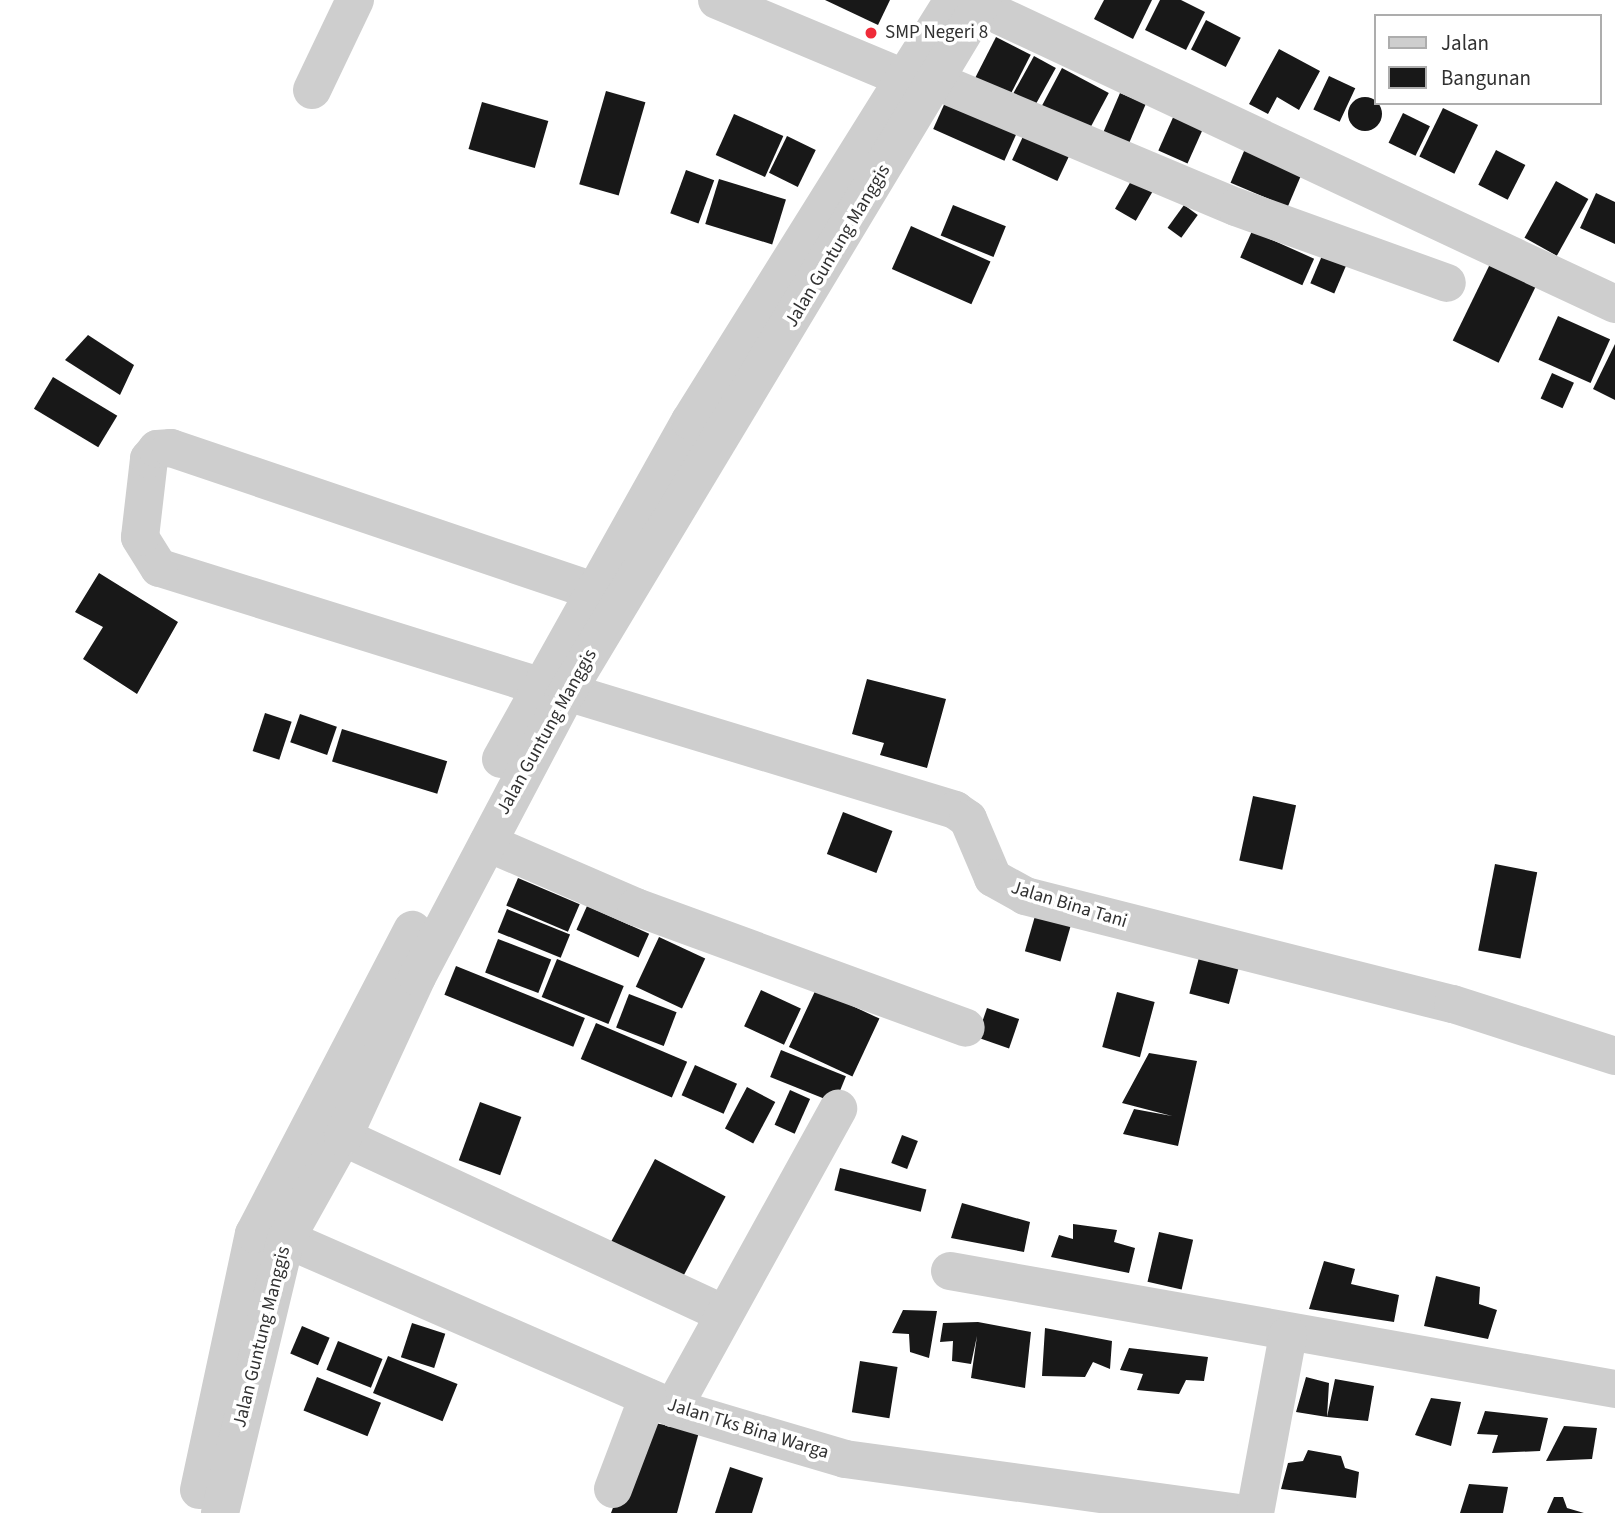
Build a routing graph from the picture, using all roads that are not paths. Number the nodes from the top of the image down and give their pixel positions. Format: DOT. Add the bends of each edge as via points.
graph roads {
  1 [pos="355,0"];
  2 [pos="717,0"];
  3 [pos="972,2"];
  4 [pos="921,80"];
  5 [pos="312,90"];
  6 [pos="1447,283"];
  7 [pos="1615,303"];
  8 [pos="591,590"];
  9 [pos="553,689"];
  10 [pos="488,843"];
  11 [pos="967,1028"];
  12 [pos="1615,1056"];
  13 [pos="838,1109"];
  14 [pos="343,1137"];
  15 [pos="286,1239"];
  16 [pos="950,1271"];
  17 [pos="722,1313"];
  18 [pos="1288,1335"];
  19 [pos="1615,1389"];
  20 [pos="660,1403"];
  21 [pos="612,1489"];
  22 [pos="194,1513"];
  23 [pos="220,1513"];
  24 [pos="1239,1513"];
  25 [pos="1255,1513"];
  1 -- 5 [label="street"];
  2 -- 4 [label="street"];
  3 -- 4 [label="street, Jalan Guntung Manggis"];
  3 -- 7 [label="street"];
  4 -- 6 [label="street" via="1236,206"];
  4 -- 8 [label="street, Jalan Guntung Manggis"];
  4 -- 9 [label="street, Jalan Guntung Manggis"];
  8 -- 9 [label="street, Jalan Guntung Manggis"];
  8 -- 9 [label="street, Jalan Bina Tani" via="171,448 157,449 149,459 140,537 159,568"];
  9 -- 10 [label="street, Jalan Guntung Manggis"];
  9 -- 12 [label="street, Jalan Bina Tani" via="955,810 968,819 993,878 1025,896 1452,1004"];
  9 -- 22 [label="street, Jalan Guntung Manggis" via="254,1234"];
  10 -- 11 [label="street" via="636,907"];
  10 -- 14 [label="street, Jalan Guntung Manggis"];
  13 -- 17 [label="street"];
  14 -- 15 [label="street, Jalan Guntung Manggis"];
  14 -- 17 [label="street"];
  15 -- 20 [label="street, Jalan Tks Bina Warga"];
  15 -- 23 [label="street, Jalan Guntung Manggis"];
  16 -- 18 [label="street"];
  17 -- 20 [label="street"];
  18 -- 19 [label="street"];
  18 -- 25 [label="street"];
  20 -- 21 [label="street"];
  20 -- 24 [label="street, Jalan Tks Bina Warga" via="845,1459"];
}
